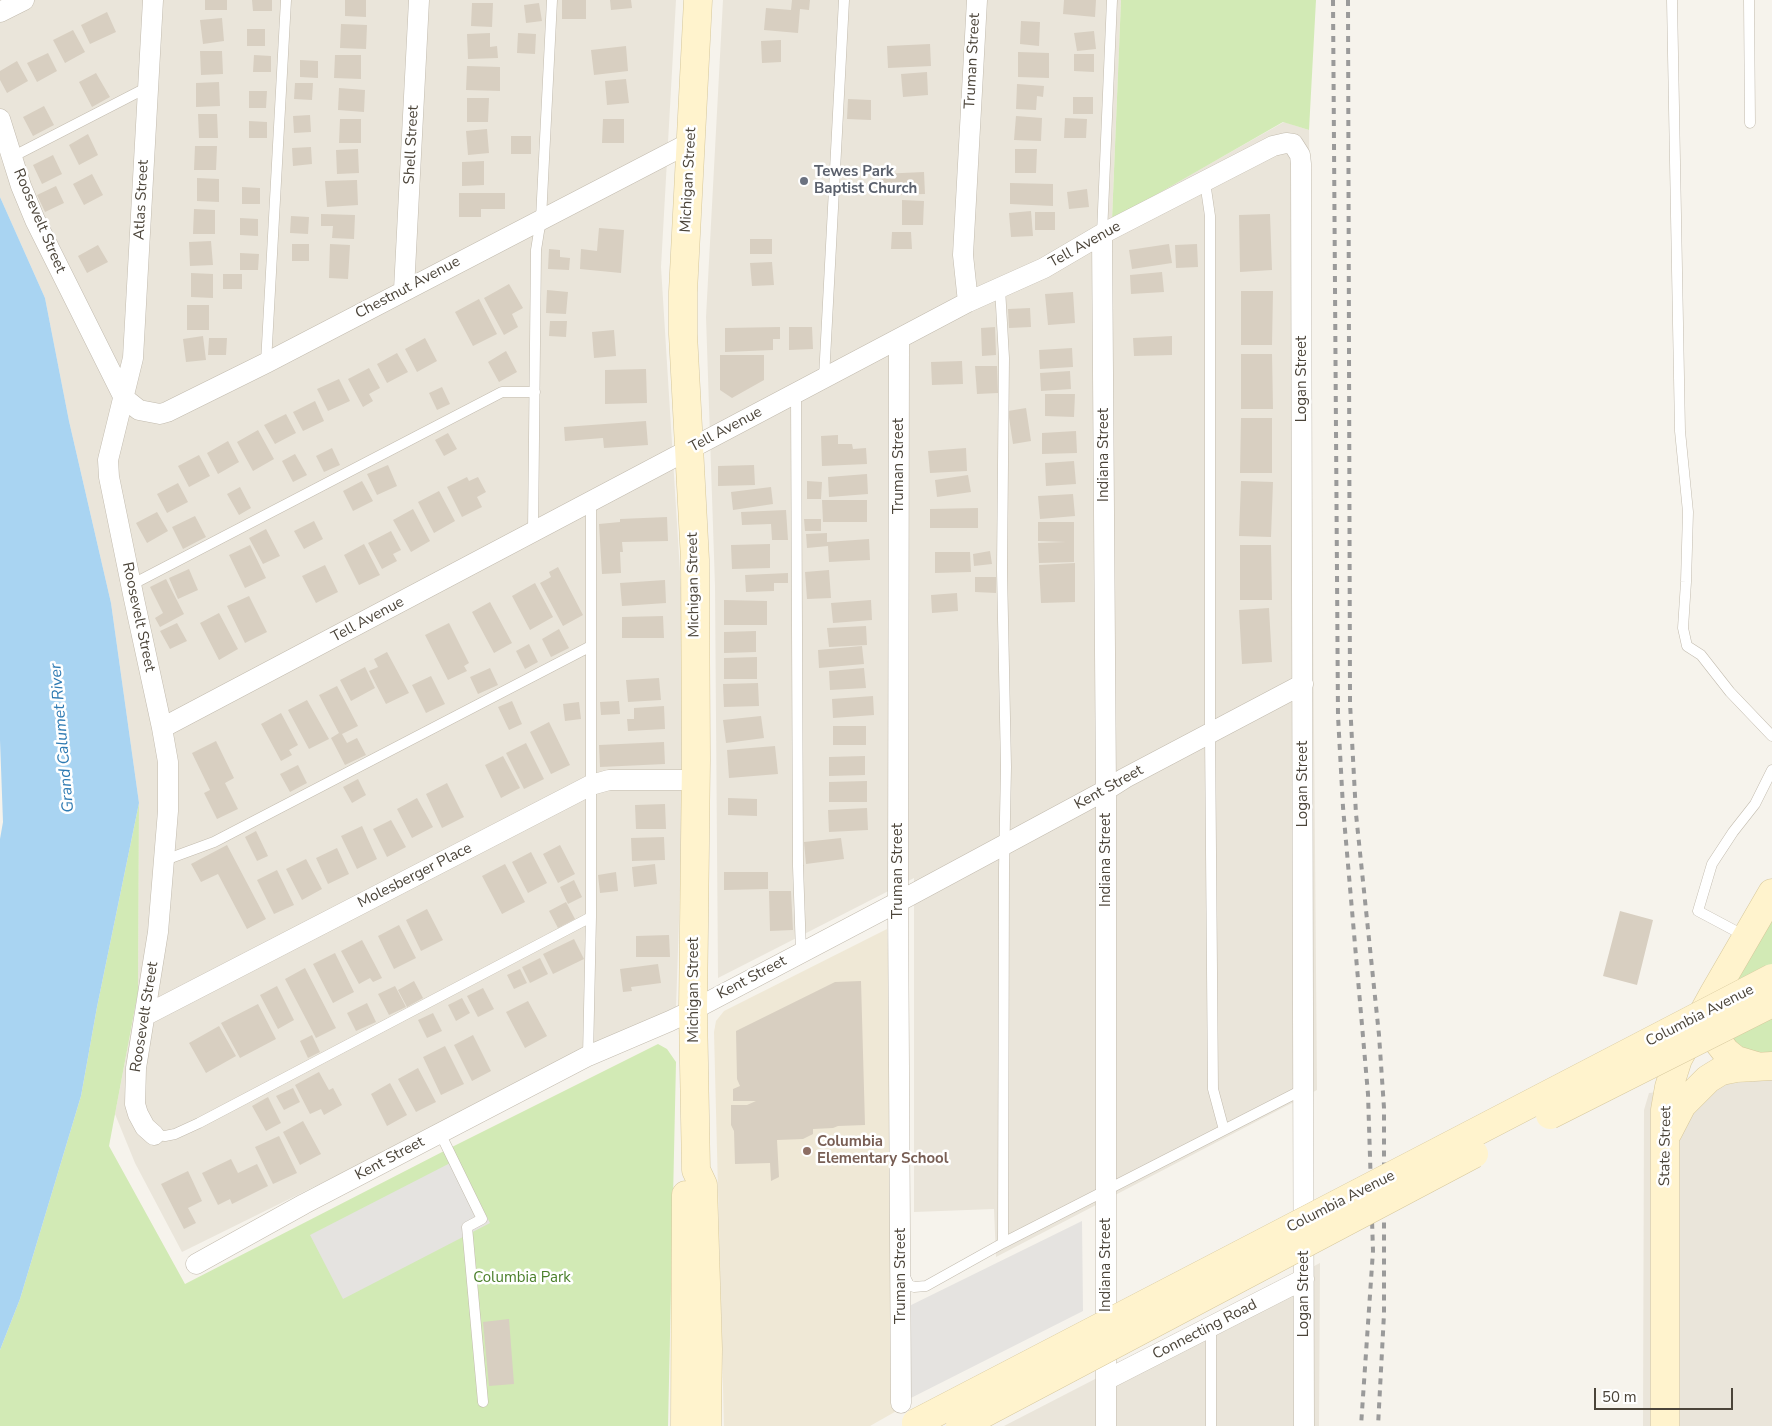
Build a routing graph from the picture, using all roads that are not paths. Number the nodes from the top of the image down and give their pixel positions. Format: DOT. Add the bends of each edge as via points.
graph roads {
  1 [pos="24,0"];
  2 [pos="153,0"];
  3 [pos="286,0"];
  4 [pos="419,0"];
  5 [pos="552,0"];
  6 [pos="698,0"];
  7 [pos="844,0"];
  8 [pos="976,0"];
  9 [pos="1112,0"];
  10 [pos="1672,0"];
  11 [pos="1749,0"];
  12 [pos="0,12"];
  13 [pos="148,87"];
  14 [pos="0,119"];
  15 [pos="1750,123"];
  16 [pos="691,142"];
  17 [pos="1293,144"];
  18 [pos="12,157"];
  19 [pos="1205,182"];
  20 [pos="540,219"];
  21 [pos="1102,234"];
  22 [pos="1000,288"];
  23 [pos="404,290"];
  24 [pos="968,302"];
  25 [pos="899,340"];
  26 [pos="266,363"];
  27 [pos="824,378"];
  28 [pos="535,392"];
  29 [pos="796,393"];
  30 [pos="124,398"];
  31 [pos="689,450"];
  32 [pos="591,502"];
  33 [pos="534,532"];
  34 [pos="131,585"];
  35 [pos="591,646"];
  36 [pos="1303,684"];
  37 [pos="162,728"];
  38 [pos="1210,734"];
  39 [pos="1772,736"];
  40 [pos="1772,770"];
  41 [pos="696,780"];
  42 [pos="591,785"];
  43 [pos="1106,790"];
  44 [pos="1004,844"];
  45 [pos="165,860"];
  46 [pos="1772,893"];
  47 [pos="898,902"];
  48 [pos="592,917"];
  49 [pos="1746,937"];
  50 [pos="801,952"];
  51 [pos="1772,978"];
  52 [pos="1714,993"];
  53 [pos="1772,1003"];
  54 [pos="693,1010"];
  55 [pos="146,1015"];
  56 [pos="588,1056"];
  57 [pos="1764,1066"];
  58 [pos="1304,1089"];
  59 [pos="1224,1130"];
  60 [pos="440,1133"];
  61 [pos="154,1135"];
  62 [pos="1665,1138"];
  63 [pos="696,1170"];
  64 [pos="1106,1190"];
  65 [pos="1003,1243"];
  66 [pos="196,1264"];
  67 [pos="901,1270"];
  68 [pos="1304,1279"];
  69 [pos="1211,1327"];
  70 [pos="1106,1380"];
  71 [pos="483,1402"];
  72 [pos="909,1417"];
  73 [pos="685,1426"];
  74 [pos="707,1426"];
  75 [pos="960,1426"];
  76 [pos="1106,1426"];
  77 [pos="1210,1426"];
  78 [pos="1304,1426"];
  79 [pos="1665,1426"];
  1 -- 12 [label="street"];
  2 -- 13 [label="street, Atlas Street"];
  3 -- 26 [label="lane"];
  4 -- 23 [label="street, Shell Street"];
  5 -- 20 [label="lane"];
  6 -- 16 [label="street, Michigan Street"];
  7 -- 27 [label="lane"];
  8 -- 24 [label="street, Truman Street" via="963,255"];
  9 -- 21 [label="lane"];
  10 -- 39 [label="lane" via="1680,430 1688,512 1683,628 1687,646 1701,655 1734,697"];
  11 -- 15 [label="lane"];
  13 -- 18 [label="lane"];
  13 -- 30 [label="street, Atlas Street" via="134,358"];
  14 -- 18 [label="street, Roosevelt Street"];
  16 -- 20 [label="street, Chestnut Avenue"];
  16 -- 31 [label="street, Michigan Street" via="683,300"];
  17 -- 19 [label="street, Tell Avenue" via="1273,146"];
  17 -- 36 [label="street, Logan Street" via="1301,164"];
  18 -- 30 [label="street, Roosevelt Street" via="35,220"];
  19 -- 21 [label="street, Tell Avenue"];
  19 -- 38 [label="lane" via="1210,216"];
  20 -- 23 [label="street, Chestnut Avenue"];
  20 -- 28 [label="lane" via="536,250"];
  21 -- 22 [label="street, Tell Avenue" via="1044,268"];
  21 -- 43 [label="street, Indiana Street"];
  22 -- 24 [label="street, Tell Avenue"];
  22 -- 44 [label="lane" via="1004,358"];
  23 -- 26 [label="street, Chestnut Avenue"];
  24 -- 25 [label="street, Tell Avenue"];
  25 -- 27 [label="street, Tell Avenue"];
  25 -- 47 [label="street, Truman Street"];
  26 -- 30 [label="street, Chestnut Avenue" via="160,414 139,410"];
  27 -- 29 [label="street, Tell Avenue"];
  28 -- 33 [label="lane"];
  28 -- 34 [label="lane" via="502,392"];
  29 -- 31 [label="street, Tell Avenue"];
  29 -- 50 [label="lane"];
  30 -- 34 [label="street, Roosevelt Street" via="110,448 109,477"];
  31 -- 32 [label="street, Tell Avenue"];
  31 -- 41 [label="street, Michigan Street" via="695,560"];
  32 -- 33 [label="street, Tell Avenue"];
  32 -- 35 [label="lane"];
  33 -- 37 [label="street, Tell Avenue"];
  34 -- 37 [label="street, Roosevelt Street"];
  35 -- 42 [label="lane"];
  35 -- 45 [label="lane" via="214,842"];
  36 -- 38 [label="street, Kent Street"];
  36 -- 58 [label="street, Logan Street"];
  37 -- 45 [label="street, Roosevelt Street" via="169,786"];
  38 -- 43 [label="street, Kent Street"];
  38 -- 59 [label="lane" via="1212,1089"];
  40 -- 49 [label="lane" via="1755,804 1712,864 1698,911"];
  41 -- 42 [label="street, Molesberger Place" via="609,780"];
  41 -- 54 [label="street, Michigan Street"];
  42 -- 48 [label="lane"];
  42 -- 55 [label="street, Molesberger Place"];
  43 -- 44 [label="street, Kent Street"];
  43 -- 64 [label="street, Indiana Street"];
  44 -- 47 [label="street, Kent Street"];
  44 -- 65 [label="lane"];
  45 -- 55 [label="street, Roosevelt Street"];
  46 -- 49 [label="street, State Street"];
  47 -- 50 [label="street, Kent Street"];
  47 -- 67 [label="street, Truman Street"];
  48 -- 56 [label="lane"];
  48 -- 61 [label="lane" via="175,1134"];
  49 -- 52 [label="street, State Street"];
  50 -- 54 [label="street, Kent Street"];
  51 -- 72 [label="street, Columbia Avenue, bridge"];
  52 -- 57 [label="street" via="1712,1016 1719,1043 1736,1060"];
  52 -- 62 [label="street, State Street" via="1678,1059 1665,1110"];
  53 -- 75 [label="street, Columbia Avenue, bridge" via="1529,1125"];
  54 -- 56 [label="street, Kent Street"];
  54 -- 63 [label="street, Michigan Street"];
  55 -- 61 [label="street, Roosevelt Street" via="136,1068 135,1104 145,1127"];
  56 -- 60 [label="street, Kent Street"];
  57 -- 62 [label="street" via="1737,1068 1708,1079 1682,1105"];
  58 -- 59 [label="lane"];
  58 -- 68 [label="street, Logan Street"];
  59 -- 64 [label="lane"];
  60 -- 66 [label="street, Kent Street"];
  60 -- 71 [label="lane" via="482,1219 467,1227"];
  62 -- 79 [label="street, State Street"];
  63 -- 73 [label="street, Michigan Street" via="686,1181"];
  63 -- 74 [label="street, Michigan Street" via="703,1185"];
  64 -- 65 [label="lane"];
  64 -- 70 [label="street, Indiana Street"];
  65 -- 67 [label="lane" via="920,1288 910,1285"];
  67 -- 72 [label="street, Truman Street"];
  68 -- 69 [label="street, Connecting Road"];
  68 -- 78 [label="street, Logan Street"];
  69 -- 70 [label="street, Connecting Road"];
  69 -- 77 [label="lane"];
  70 -- 76 [label="street, Indiana Street"];
}
